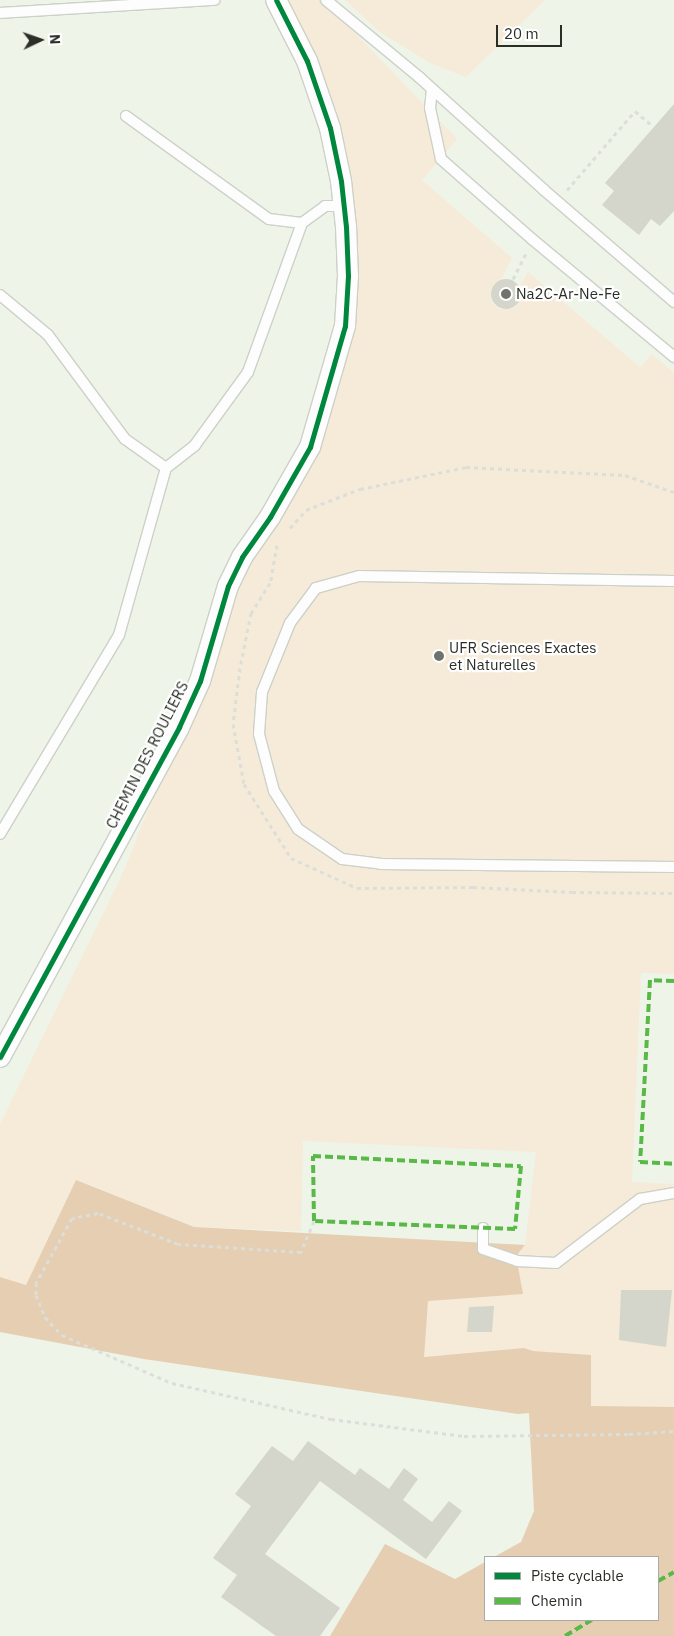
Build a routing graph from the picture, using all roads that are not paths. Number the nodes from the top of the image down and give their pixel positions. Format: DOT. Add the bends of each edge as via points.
graph roads {
  1 [pos="215,0"];
  2 [pos="276,0"];
  3 [pos="326,0"];
  4 [pos="0,13"];
  5 [pos="432,89"];
  6 [pos="126,116"];
  7 [pos="344,206"];
  8 [pos="302,223"];
  9 [pos="0,295"];
  10 [pos="674,302"];
  11 [pos="674,357"];
  12 [pos="166,468"];
  13 [pos="674,581"];
  14 [pos="0,834"];
  15 [pos="674,867"];
  16 [pos="0,1057"];
  17 [pos="674,1193"];
  18 [pos="483,1228"];
  1 -- 4 [label="lane"];
  2 -- 7 [label="street, CHEMIN DES ROULIERS" via="307,61 327,119"];
  3 -- 5 [label="lane"];
  5 -- 10 [label="lane"];
  5 -- 11 [label="lane" via="430,108 441,159"];
  6 -- 8 [label="lane" via="269,219"];
  7 -- 8 [label="lane" via="325,206"];
  7 -- 16 [label="street, CHEMIN DES ROULIERS" via="348,276 345,326 310,447 270,517 242,557 228,586 200,681 179,727"];
  8 -- 12 [label="lane" via="248,372 195,445"];
  9 -- 12 [label="lane" via="48,335 125,440"];
  12 -- 14 [label="lane" via="118,635"];
  13 -- 15 [label="lane" via="359,576 316,588 290,622 262,692 259,734 274,791 298,829 342,859 380,864"];
  17 -- 18 [label="lane" via="640,1199 556,1263 517,1261 483,1249"];
}
